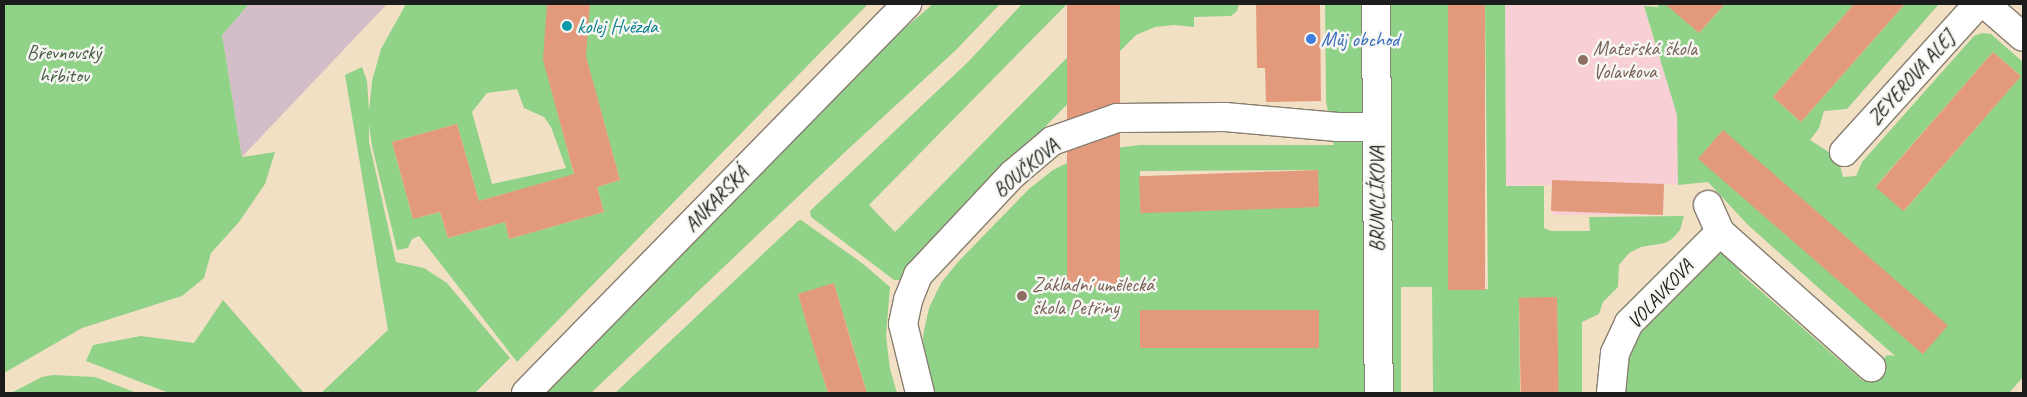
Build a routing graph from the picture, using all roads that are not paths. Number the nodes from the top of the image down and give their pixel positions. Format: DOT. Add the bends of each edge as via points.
graph roads {
  1 [pos="906,4"];
  2 [pos="1376,4"];
  3 [pos="1978,4"];
  4 [pos="1985,4"];
  5 [pos="2023,37"];
  6 [pos="1377,127"];
  7 [pos="1844,152"];
  8 [pos="1708,205"];
  9 [pos="1720,232"];
  10 [pos="1871,367"];
  11 [pos="526,393"];
  12 [pos="920,393"];
  13 [pos="1379,393"];
  14 [pos="1611,393"];
  1 -- 11 [label="street, ANKARSKÁ"];
  2 -- 6 [label="street, BRUNCLÍKOVA"];
  3 -- 7 [label="street, ZEYEROVA ALEJ"];
  4 -- 5 [label="street"];
  6 -- 12 [label="street, BOUČKOVA" via="1225,118 1117,118 1052,141 1013,174 918,275 903,324"];
  6 -- 13 [label="street, BRUNCLÍKOVA"];
  8 -- 9 [label="street"];
  9 -- 10 [label="street"];
  9 -- 14 [label="street, VOLAVKOVA" via="1629,324 1614,353"];
}
